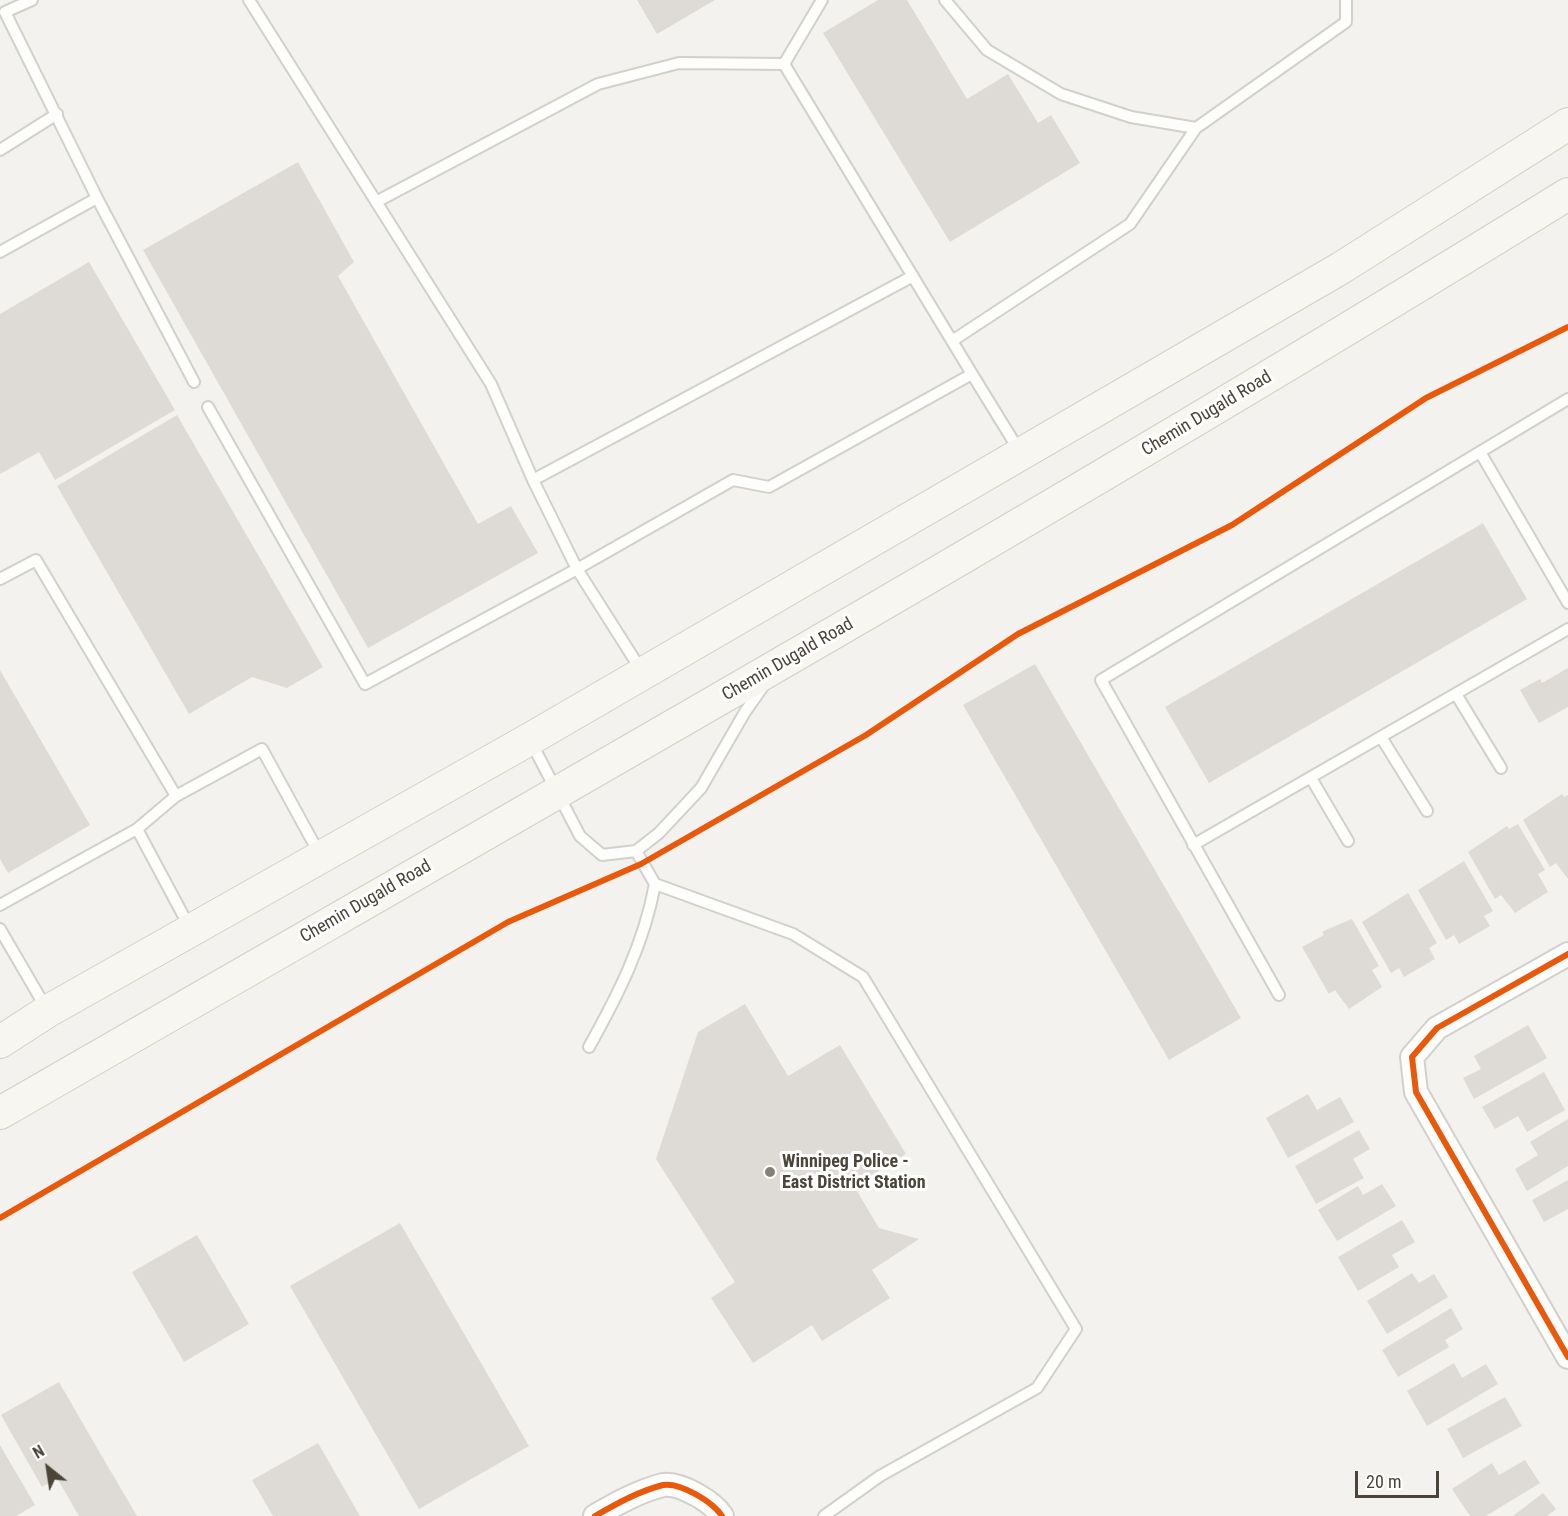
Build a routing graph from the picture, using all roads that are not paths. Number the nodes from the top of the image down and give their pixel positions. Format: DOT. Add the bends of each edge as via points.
graph roads {
  1 [pos="32,0"];
  2 [pos="249,0"];
  3 [pos="822,0"];
  4 [pos="945,0"];
  5 [pos="1346,0"];
  6 [pos="2,13"];
  7 [pos="784,64"];
  8 [pos="57,114"];
  9 [pos="1568,124"];
  10 [pos="1196,128"];
  11 [pos="0,150"];
  12 [pos="1568,194"];
  13 [pos="97,198"];
  14 [pos="376,202"];
  15 [pos="0,252"];
  16 [pos="913,276"];
  17 [pos="952,341"];
  18 [pos="972,374"];
  19 [pos="194,382"];
  20 [pos="1568,399"];
  21 [pos="208,407"];
  22 [pos="1480,452"];
  23 [pos="1020,454"];
  24 [pos="533,480"];
  25 [pos="578,569"];
  26 [pos="0,579"];
  27 [pos="1568,603"];
  28 [pos="1568,629"];
  29 [pos="777,667"];
  30 [pos="642,673"];
  31 [pos="1456,694"];
  32 [pos="1381,737"];
  33 [pos="530,739"];
  34 [pos="1502,768"];
  35 [pos="1311,778"];
  36 [pos="557,792"];
  37 [pos="176,796"];
  38 [pos="1427,811"];
  39 [pos="137,829"];
  40 [pos="1348,842"];
  41 [pos="1193,846"];
  42 [pos="636,851"];
  43 [pos="322,858"];
  44 [pos="655,884"];
  45 [pos="0,905"];
  46 [pos="0,929"];
  47 [pos="192,932"];
  48 [pos="1568,954"];
  49 [pos="1280,995"];
  50 [pos="48,1011"];
  51 [pos="0,1042"];
  52 [pos="589,1047"];
  53 [pos="0,1113"];
  54 [pos="1568,1357"];
  55 [pos="595,1516"];
  56 [pos="723,1516"];
  57 [pos="824,1516"];
  1 -- 6 [label="lane"];
  2 -- 14 [label="lane"];
  3 -- 7 [label="lane"];
  4 -- 10 [label="lane" via="987,50 1061,94 1131,117"];
  5 -- 10 [label="lane" via="1346,22"];
  6 -- 8 [label="lane"];
  7 -- 14 [label="lane" via="679,63 598,84"];
  7 -- 16 [label="lane"];
  8 -- 11 [label="lane"];
  8 -- 13 [label="lane"];
  9 -- 23 [label="main road" via="1341,267"];
  10 -- 17 [label="lane" via="1130,224"];
  12 -- 29 [label="main road, Chemin Dugald Road" via="1355,326"];
  13 -- 15 [label="lane"];
  13 -- 19 [label="lane"];
  14 -- 24 [label="lane" via="491,384"];
  16 -- 17 [label="lane"];
  16 -- 24 [label="lane"];
  17 -- 18 [label="lane"];
  18 -- 23 [label="lane"];
  18 -- 25 [label="lane" via="769,487 733,480"];
  20 -- 22 [label="lane"];
  21 -- 25 [label="lane" via="365,684"];
  22 -- 27 [label="lane"];
  22 -- 41 [label="lane" via="1101,680"];
  23 -- 30 [label="main road"];
  24 -- 25 [label="lane"];
  25 -- 30 [label="lane"];
  26 -- 37 [label="lane" via="36,560"];
  28 -- 31 [label="lane"];
  29 -- 36 [label="main road, Chemin Dugald Road"];
  29 -- 42 [label="lane" via="745,712 701,788"];
  30 -- 33 [label="main road"];
  31 -- 32 [label="lane"];
  31 -- 34 [label="lane"];
  32 -- 35 [label="lane"];
  32 -- 38 [label="lane"];
  33 -- 36 [label="lane"];
  33 -- 43 [label="main road"];
  35 -- 40 [label="lane"];
  35 -- 41 [label="lane"];
  36 -- 42 [label="lane" via="580,836 602,855"];
  36 -- 53 [label="main road, Chemin Dugald Road"];
  37 -- 39 [label="lane"];
  37 -- 43 [label="lane" via="262,749"];
  39 -- 45 [label="lane"];
  39 -- 47 [label="lane"];
  41 -- 49 [label="lane"];
  42 -- 44 [label="lane"];
  43 -- 47 [label="main road"];
  44 -- 52 [label="lane" via="649,916 626,981"];
  44 -- 57 [label="lane" via="792,934 862,977 1076,1329 1037,1388 880,1476"];
  46 -- 50 [label="lane"];
  47 -- 50 [label="main road"];
  48 -- 54 [label="street" via="1437,1028 1412,1057 1416,1092"];
  50 -- 51 [label="main road"];
  55 -- 56 [label="street" via="626,1498 665,1485 695,1493 717,1507"];
}
